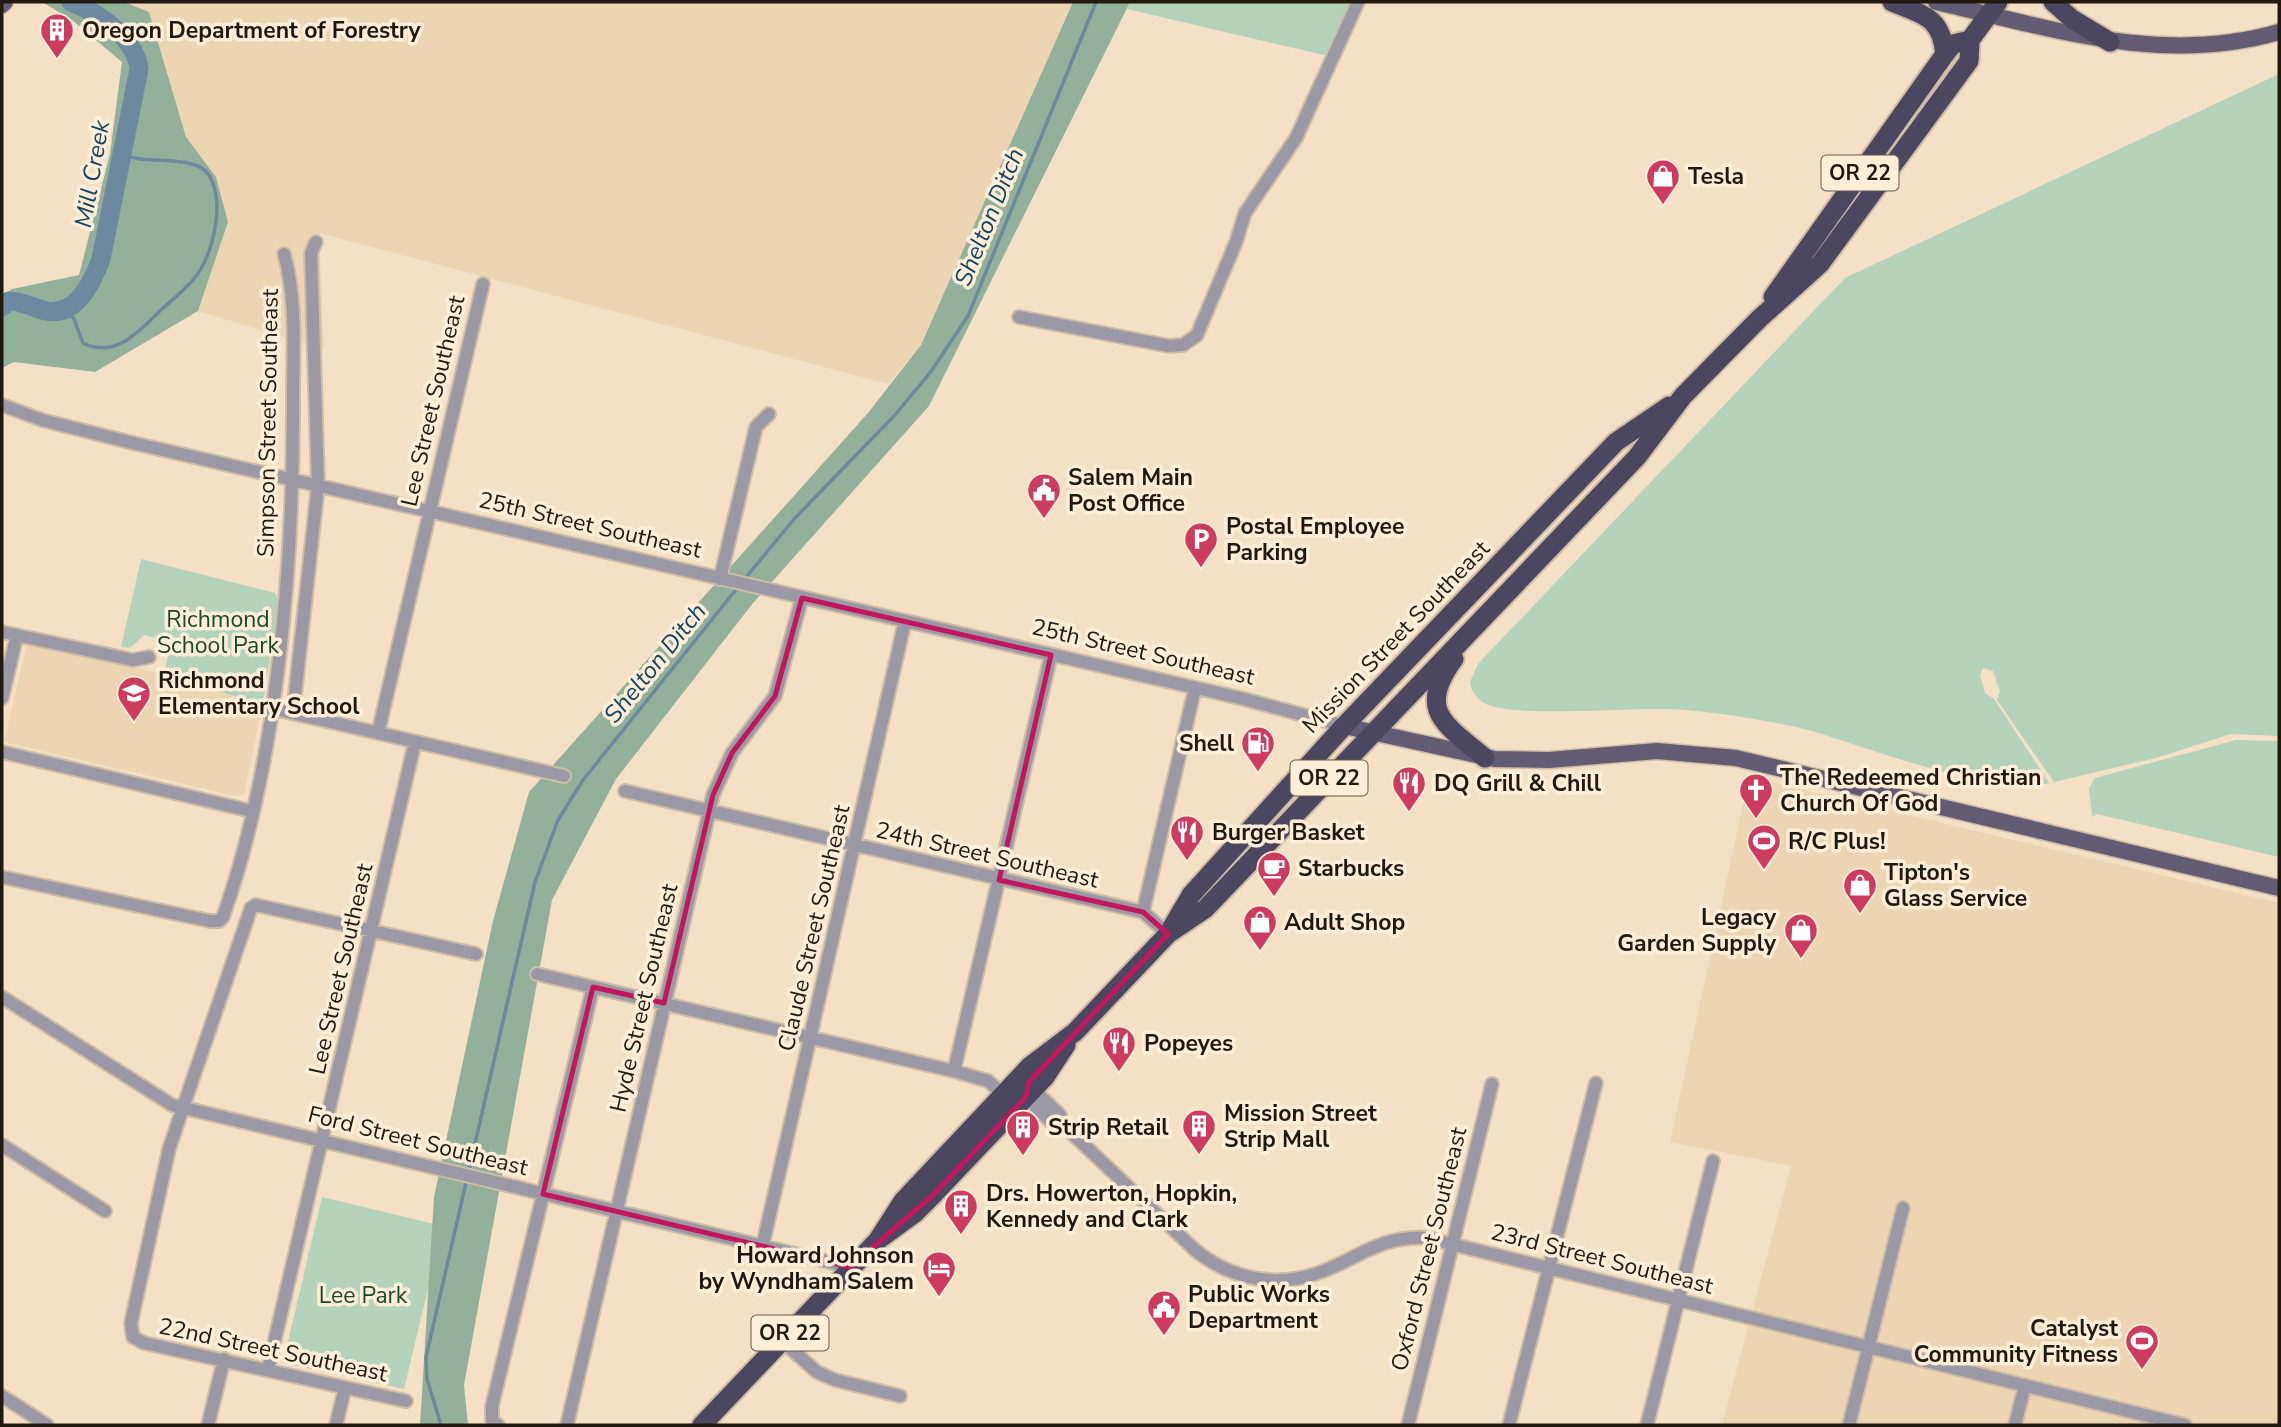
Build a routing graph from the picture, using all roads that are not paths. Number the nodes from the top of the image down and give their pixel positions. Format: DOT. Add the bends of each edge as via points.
graph roads {
  1 [pos="1358,2"];
  2 [pos="1892,2"];
  3 [pos="1936,2"];
  4 [pos="2053,2"];
  5 [pos="1994,8"];
  6 [pos="2279,32"];
  7 [pos="1970,40"];
  8 [pos="2110,42"];
  9 [pos="1945,54"];
  10 [pos="316,242"];
  11 [pos="284,254"];
  12 [pos="483,284"];
  13 [pos="1019,317"];
  14 [pos="1759,318"];
  15 [pos="1683,396"];
  16 [pos="2,405"];
  17 [pos="769,414"];
  18 [pos="293,479"];
  19 [pos="318,485"];
  20 [pos="429,511"];
  21 [pos="720,579"];
  22 [pos="802,598"];
  23 [pos="1485,616"];
  24 [pos="905,621"];
  25 [pos="2,632"];
  26 [pos="17,635"];
  27 [pos="1051,654"];
  28 [pos="149,657"];
  29 [pos="1195,688"];
  30 [pos="2,698"];
  31 [pos="270,708"];
  32 [pos="293,713"];
  33 [pos="1344,726"];
  34 [pos="377,733"];
  35 [pos="1372,733"];
  36 [pos="415,742"];
  37 [pos="2,752"];
  38 [pos="1485,758"];
  39 [pos="564,776"];
  40 [pos="625,791"];
  41 [pos="251,811"];
  42 [pos="710,813"];
  43 [pos="854,846"];
  44 [pos="2,877"];
  45 [pos="999,880"];
  46 [pos="2279,888"];
  47 [pos="1143,912"];
  48 [pos="372,933"];
  49 [pos="1168,934"];
  50 [pos="476,954"];
  51 [pos="537,974"];
  52 [pos="593,987"];
  53 [pos="2,997"];
  54 [pos="664,1003"];
  55 [pos="1074,1032"];
  56 [pos="811,1037"];
  57 [pos="954,1071"];
  58 [pos="1596,1083"];
  59 [pos="1492,1084"];
  60 [pos="1029,1093"];
  61 [pos="1003,1094"];
  62 [pos="182,1107"];
  63 [pos="322,1140"];
  64 [pos="983,1142"];
  65 [pos="2,1145"];
  66 [pos="1713,1161"];
  67 [pos="543,1194"];
  68 [pos="1903,1208"];
  69 [pos="105,1211"];
  70 [pos="617,1211"];
  71 [pos="878,1240"];
  72 [pos="763,1244"];
  73 [pos="1452,1244"];
  74 [pos="850,1267"];
  75 [pos="1550,1268"];
  76 [pos="1678,1299"];
  77 [pos="782,1341"];
  78 [pos="1867,1345"];
  79 [pos="224,1359"];
  80 [pos="268,1369"];
  81 [pos="2025,1385"];
  82 [pos="345,1388"];
  83 [pos="2,1396"];
  84 [pos="900,1396"];
  85 [pos="406,1401"];
  86 [pos="495,1423"];
  87 [pos="47,1425"];
  88 [pos="208,1425"];
  89 [pos="336,1425"];
  90 [pos="567,1425"];
  91 [pos="702,1425"];
  92 [pos="1408,1425"];
  93 [pos="1510,1425"];
  94 [pos="1647,1425"];
  95 [pos="1849,1425"];
  96 [pos="2015,1425"];
  97 [pos="2185,1425"];
  1 -- 13 [label="street" via="1296,138 1245,213 1197,335 1183,345 1168,346"];
  2 -- 9 [label="highway" via="1938,26"];
  3 -- 5 [label="main road"];
  4 -- 8 [label="highway"];
  5 -- 7 [label="highway, Mission Street Southeast / OR 22"];
  5 -- 8 [label="main road"];
  6 -- 8 [label="main road" via="2189,47"];
  7 -- 9 [label="highway, Mission Street Southeast / OR 22" via="1953,44"];
  7 -- 14 [label="highway, Mission Street Southeast / OR 22" via="1969,61 1845,233 1820,264"];
  9 -- 14 [label="highway, Mission Street Southeast / OR 22"];
  10 -- 19 [label="street, Simpson Street Southeast" via="311,253"];
  11 -- 18 [label="street, Simpson Street Southeast" via="291,279"];
  12 -- 20 [label="street, Lee Street Southeast"];
  14 -- 15 [label="highway, Mission Street Southeast / OR 22"];
  15 -- 23 [label="highway, Mission Street Southeast / OR 22" via="1637,457"];
  15 -- 33 [label="highway, Mission Street Southeast / OR 22" via="1616,442"];
  16 -- 18 [label="street, 25th Street Southeast" via="42,420"];
  17 -- 21 [label="street" via="756,428"];
  18 -- 19 [label="street, 25th Street Southeast"];
  18 -- 31 [label="street, Simpson Street Southeast" via="286,589"];
  19 -- 20 [label="street, 25th Street Southeast"];
  19 -- 32 [label="street, Simpson Street Southeast"];
  20 -- 21 [label="street, 25th Street Southeast"];
  20 -- 34 [label="street, Lee Street Southeast"];
  21 -- 22 [label="street, 25th Street Southeast"];
  22 -- 24 [label="street, 25th Street Southeast"];
  22 -- 42 [label="street, Hyde Street Southeast" via="775,696 723,768"];
  23 -- 35 [label="highway, Mission Street Southeast / OR 22"];
  23 -- 38 [label="highway" via="1439,681 1435,694 1436,708 1447,726"];
  24 -- 27 [label="street, 25th Street Southeast"];
  24 -- 43 [label="street, Claude Street Southeast"];
  25 -- 26 [label="street"];
  26 -- 28 [label="street" via="132,660"];
  26 -- 30 [label="street"];
  27 -- 29 [label="street, 25th Street Southeast"];
  27 -- 45 [label="street"];
  29 -- 33 [label="street, 25th Street Southeast"];
  29 -- 47 [label="street"];
  31 -- 32 [label="street"];
  31 -- 41 [label="street, Simpson Street Southeast"];
  32 -- 34 [label="street"];
  33 -- 35 [label="main road, 25th Street Southeast"];
  33 -- 49 [label="highway, Mission Street Southeast / OR 22" via="1191,895"];
  34 -- 36 [label="street"];
  35 -- 38 [label="main road, 25th Street Southeast"];
  35 -- 49 [label="highway, Mission Street Southeast / OR 22" via="1205,909"];
  36 -- 39 [label="street"];
  36 -- 48 [label="street, Lee Street Southeast"];
  37 -- 41 [label="street"];
  38 -- 46 [label="main road, 25th Street Southeast" via="1549,760 1657,751 1727,757"];
  40 -- 42 [label="street, 24th Street Southeast"];
  41 -- 44 [label="street, Simpson Street Southeast" via="219,921"];
  42 -- 43 [label="street, 24th Street Southeast"];
  42 -- 54 [label="street, Hyde Street Southeast"];
  43 -- 45 [label="street, 24th Street Southeast"];
  43 -- 56 [label="street, Claude Street Southeast"];
  45 -- 47 [label="street, 24th Street Southeast"];
  45 -- 57 [label="street"];
  47 -- 49 [label="street, 24th Street Southeast"];
  48 -- 50 [label="street"];
  48 -- 62 [label="street" via="253,906"];
  48 -- 63 [label="street, Lee Street Southeast"];
  49 -- 55 [label="highway, Mission Street Southeast / OR 22"];
  51 -- 52 [label="street"];
  52 -- 54 [label="street"];
  52 -- 67 [label="street"];
  53 -- 62 [label="street, Ford Street Southeast" via="164,1101"];
  54 -- 56 [label="street"];
  54 -- 70 [label="street, Hyde Street Southeast"];
  55 -- 60 [label="highway, Mission Street Southeast / OR 22"];
  55 -- 61 [label="highway, Mission Street Southeast / OR 22"];
  56 -- 57 [label="street"];
  56 -- 72 [label="street, Claude Street Southeast"];
  57 -- 61 [label="street" via="988,1081"];
  58 -- 75 [label="street"];
  59 -- 73 [label="street, Oxford Street Southeast"];
  60 -- 64 [label="highway, Mission Street Southeast / OR 22"];
  60 -- 73 [label="street, 23rd Street Southeast" via="1051,1121 1062,1124 1219,1268 1275,1281 1313,1276 1395,1239 1427,1238"];
  61 -- 64 [label="highway" via="1005,1104"];
  61 -- 71 [label="highway, Mission Street Southeast / OR 22" via="903,1201"];
  62 -- 63 [label="street, Ford Street Southeast"];
  62 -- 79 [label="street, 22nd Street Southeast" via="166,1157 131,1323 133,1336 144,1343"];
  63 -- 67 [label="street, Ford Street Southeast"];
  63 -- 80 [label="street, Lee Street Southeast"];
  64 -- 71 [label="highway, Mission Street Southeast / OR 22" via="915,1213"];
  65 -- 69 [label="street"];
  66 -- 76 [label="street"];
  67 -- 70 [label="street, Ford Street Southeast"];
  67 -- 86 [label="street" via="492,1406"];
  68 -- 78 [label="street"];
  70 -- 72 [label="street, Ford Street Southeast"];
  70 -- 90 [label="street, Hyde Street Southeast"];
  71 -- 74 [label="highway, Mission Street Southeast / OR 22"];
  72 -- 74 [label="street, Ford Street Southeast"];
  73 -- 75 [label="street, 23rd Street Southeast"];
  73 -- 92 [label="street, Oxford Street Southeast"];
  74 -- 77 [label="highway, Mission Street Southeast / OR 22"];
  75 -- 76 [label="street, 23rd Street Southeast"];
  75 -- 93 [label="street"];
  76 -- 78 [label="street, 23rd Street Southeast"];
  76 -- 94 [label="street"];
  77 -- 84 [label="street" via="817,1372"];
  77 -- 91 [label="highway, Mission Street Southeast / OR 22"];
  78 -- 81 [label="street, 23rd Street Southeast"];
  78 -- 95 [label="street"];
  79 -- 80 [label="street, 22nd Street Southeast"];
  79 -- 88 [label="street"];
  80 -- 82 [label="street, 22nd Street Southeast"];
  81 -- 96 [label="street"];
  81 -- 97 [label="street, 23rd Street Southeast"];
  82 -- 85 [label="street, 22nd Street Southeast"];
  82 -- 89 [label="street"];
  83 -- 87 [label="street"];
}
